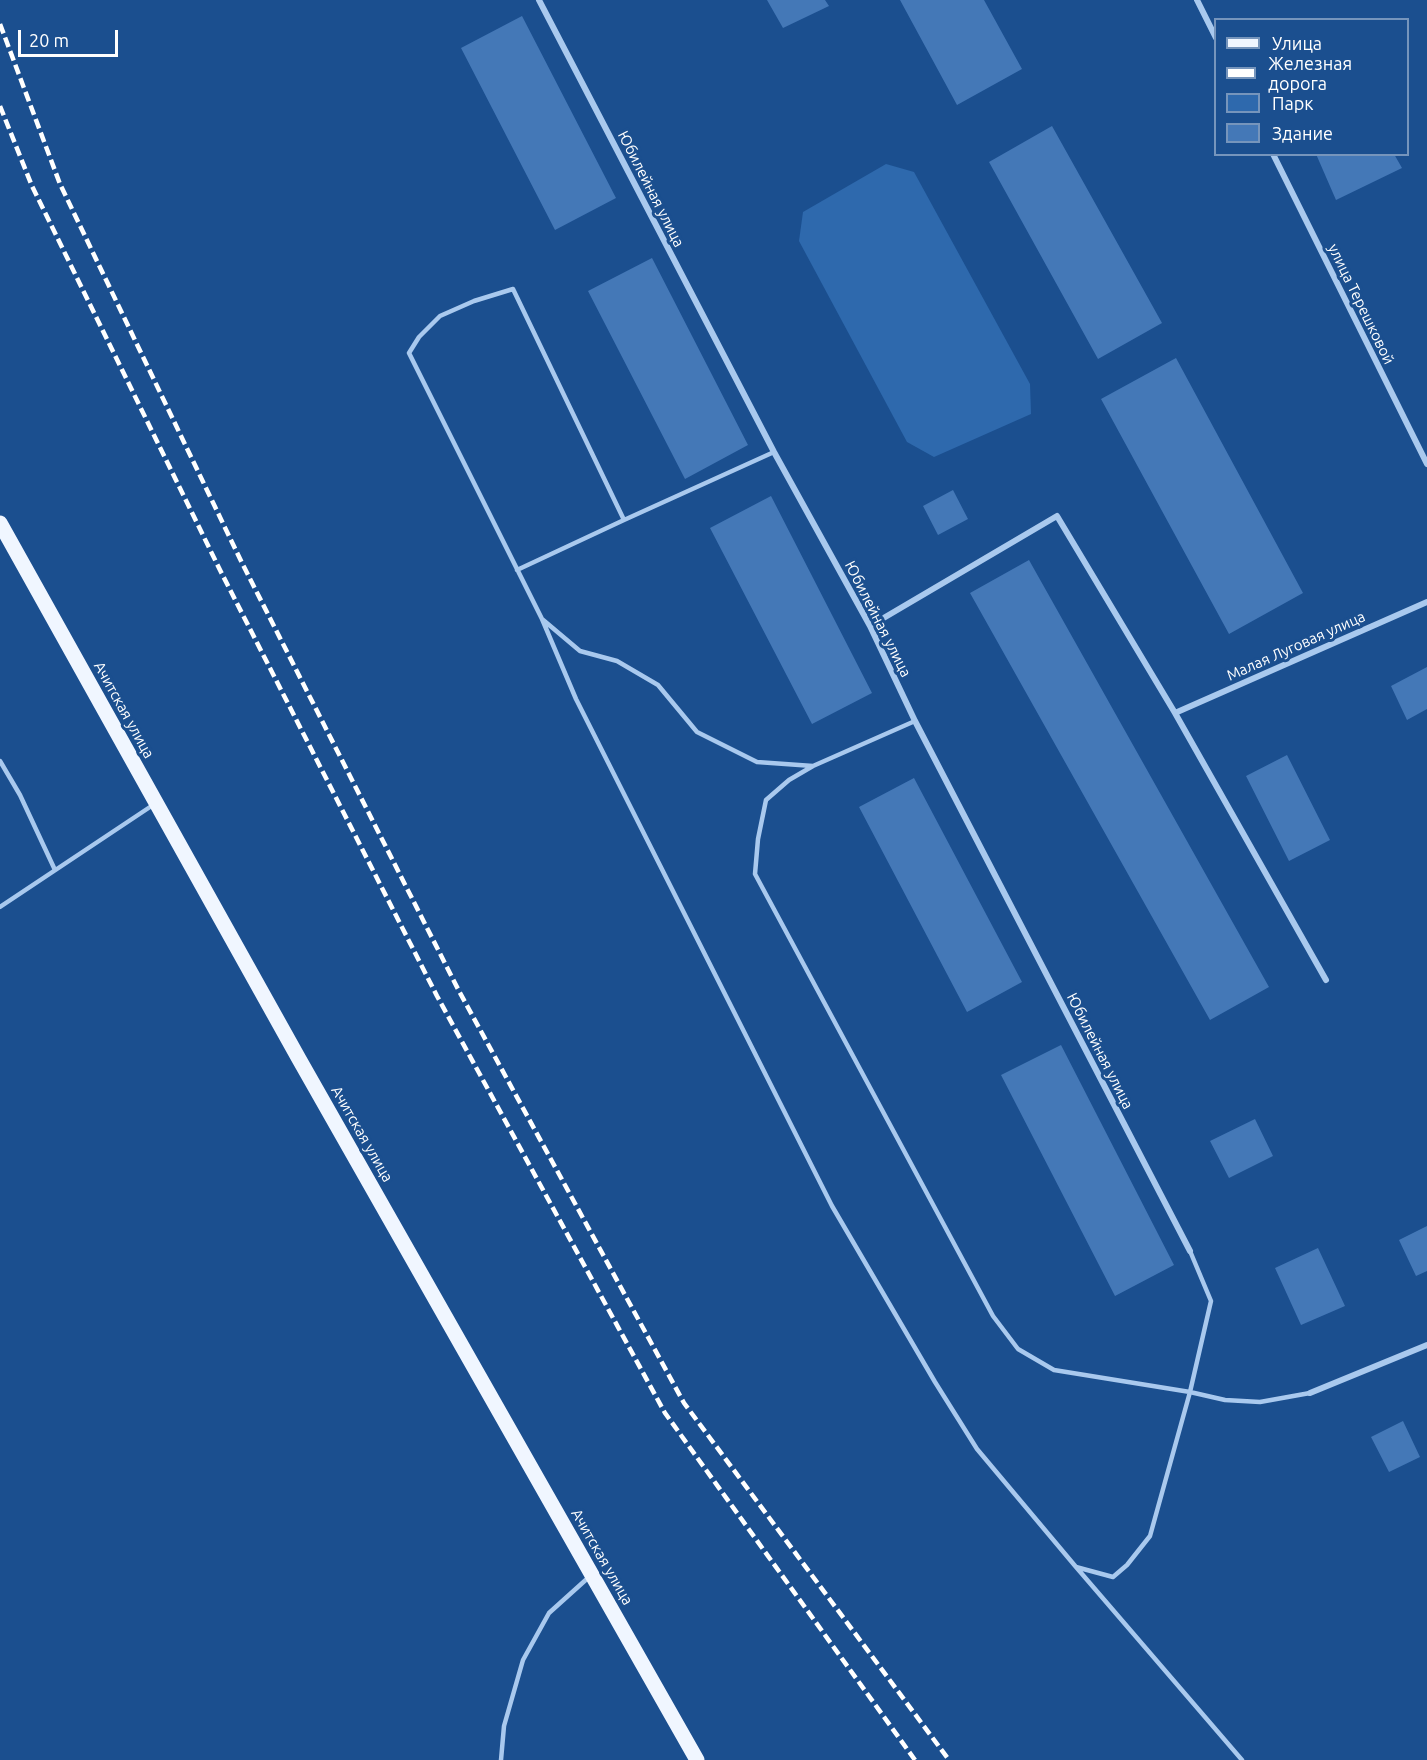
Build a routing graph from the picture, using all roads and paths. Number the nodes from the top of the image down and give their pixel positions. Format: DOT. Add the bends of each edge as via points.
graph roads {
  1 [pos="539,0"];
  2 [pos="1197,0"];
  3 [pos="1214,36"];
  4 [pos="1274,156"];
  5 [pos="774,452"];
  6 [pos="1427,464"];
  7 [pos="624,520"];
  8 [pos="0,524"];
  9 [pos="517,570"];
  10 [pos="1427,602"];
  11 [pos="542,619"];
  12 [pos="870,626"];
  13 [pos="1175,713"];
  14 [pos="915,721"];
  15 [pos="0,761"];
  16 [pos="813,766"];
  17 [pos="155,803"];
  18 [pos="55,870"];
  19 [pos="0,907"];
  20 [pos="1326,980"];
  21 [pos="1190,1251"];
  22 [pos="1427,1345"];
  23 [pos="1190,1392"];
  24 [pos="1310,1393"];
  25 [pos="1076,1567"];
  26 [pos="592,1575"];
  27 [pos="501,1760"];
  28 [pos="697,1760"];
  29 [pos="1242,1760"];
  1 -- 5 [label="street, Юбилейная улица"];
  2 -- 3 [label="street"];
  4 -- 6 [label="street, улица Терешковой"];
  5 -- 7 [label="lane"];
  5 -- 12 [label="street, Юбилейная улица"];
  7 -- 9 [label="lane"];
  7 -- 9 [label="lane" via="513,289 440,316 409,353"];
  8 -- 17 [label="main road, Ачитская улица"];
  9 -- 11 [label="lane"];
  10 -- 13 [label="street, Малая Луговая улица"];
  11 -- 16 [label="lane" via="580,651 617,661 658,685 697,732 757,762"];
  11 -- 25 [label="lane" via="576,699 832,1206 977,1449"];
  12 -- 13 [label="street" via="1057,516"];
  12 -- 14 [label="street, Юбилейная улица"];
  13 -- 20 [label="street"];
  14 -- 16 [label="lane"];
  14 -- 21 [label="street, Юбилейная улица"];
  15 -- 18 [label="lane"];
  16 -- 23 [label="lane" via="766,800 755,874 993,1316 1018,1349 1054,1370"];
  17 -- 18 [label="lane"];
  17 -- 26 [label="main road, Ачитская улица"];
  18 -- 19 [label="lane"];
  21 -- 23 [label="lane" via="1211,1301"];
  22 -- 24 [label="street"];
  23 -- 24 [label="lane" via="1260,1402"];
  23 -- 25 [label="lane" via="1150,1536 1113,1577"];
  25 -- 29 [label="lane"];
  26 -- 27 [label="lane" via="549,1613 523,1660 504,1726"];
  26 -- 28 [label="main road, Ачитская улица"];
}
